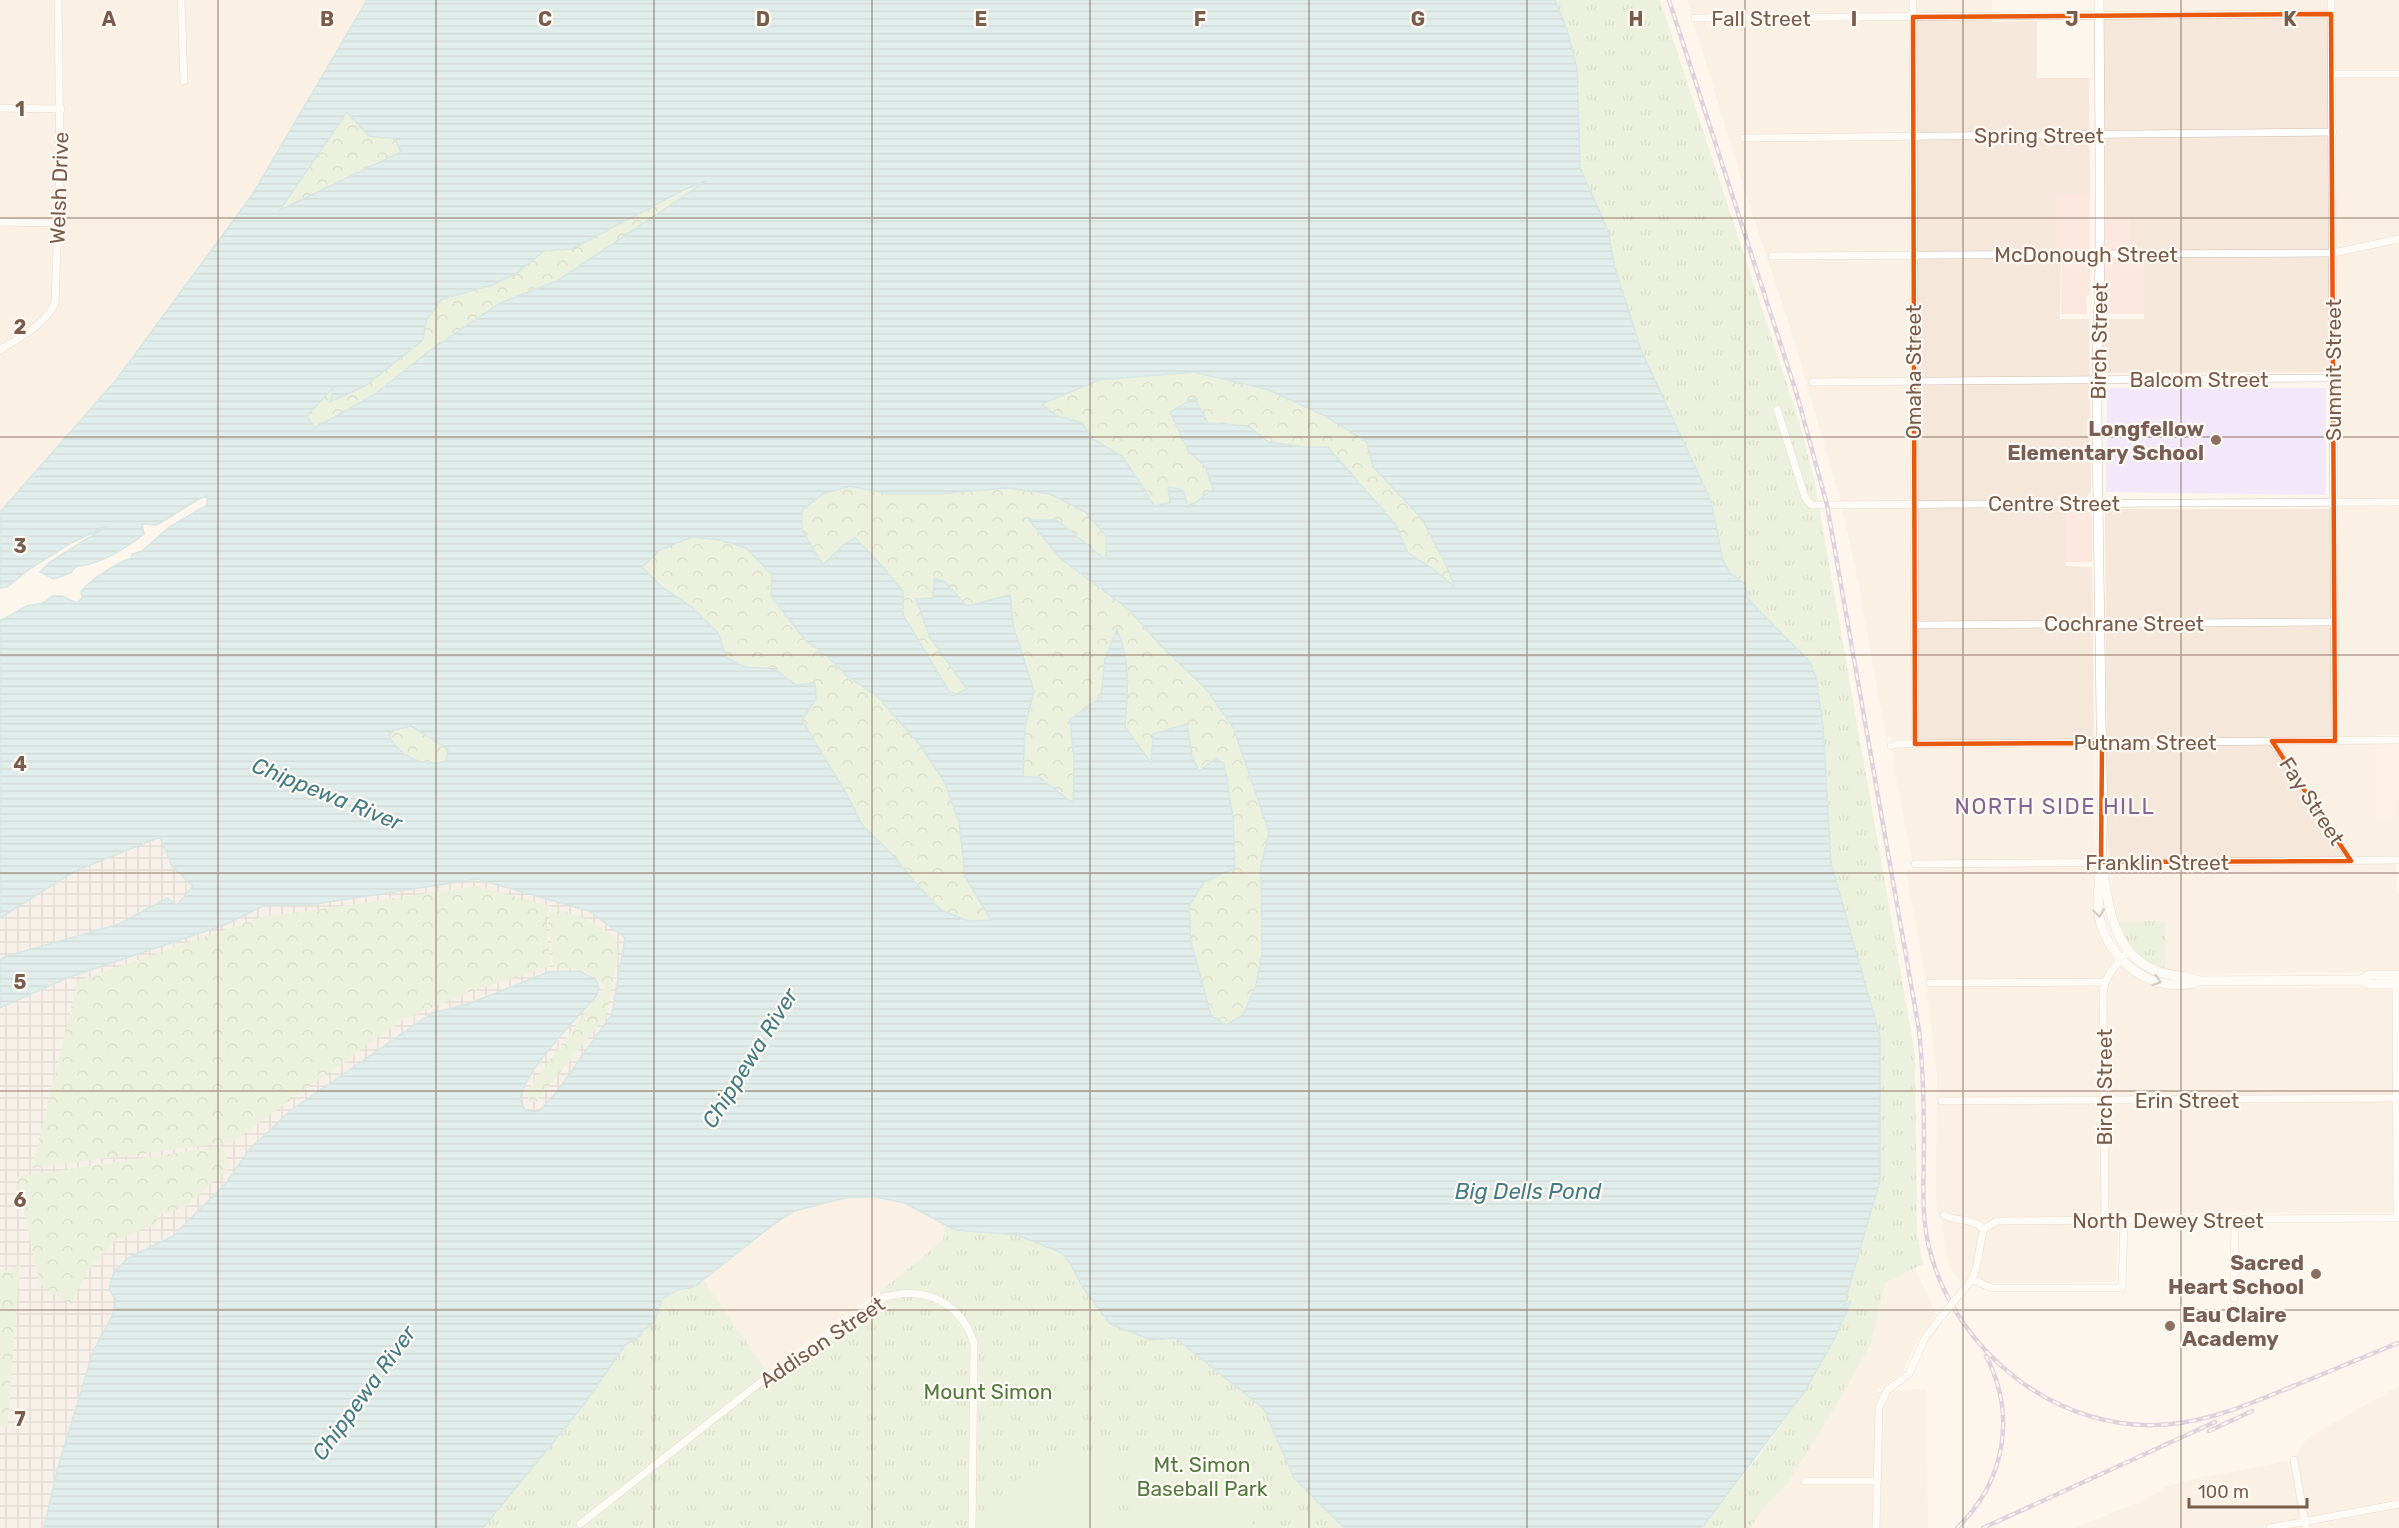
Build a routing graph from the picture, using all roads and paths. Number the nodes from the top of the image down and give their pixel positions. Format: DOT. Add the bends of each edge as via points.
graph roads {
  1 [pos="58,0"];
  2 [pos="182,0"];
  3 [pos="1913,0"];
  4 [pos="2099,0"];
  5 [pos="2331,0"];
  6 [pos="2331,14"];
  7 [pos="2099,15"];
  8 [pos="1913,17"];
  9 [pos="1695,18"];
  10 [pos="2333,74"];
  11 [pos="2399,74"];
  12 [pos="184,81"];
  13 [pos="0,108"];
  14 [pos="61,109"];
  15 [pos="2333,132"];
  16 [pos="2099,135"];
  17 [pos="1914,136"];
  18 [pos="1744,138"];
  19 [pos="0,222"];
  20 [pos="58,223"];
  21 [pos="2399,239"];
  22 [pos="2333,253"];
  23 [pos="2100,254"];
  24 [pos="1772,256"];
  25 [pos="1914,256"];
  26 [pos="0,350"];
  27 [pos="2332,378"];
  28 [pos="2097,379"];
  29 [pos="1913,381"];
  30 [pos="1813,382"];
  31 [pos="1778,409"];
  32 [pos="2333,502"];
  33 [pos="2399,502"];
  34 [pos="2099,503"];
  35 [pos="1914,504"];
  36 [pos="2333,621"];
  37 [pos="2100,623"];
  38 [pos="1915,625"];
  39 [pos="2399,740"];
  40 [pos="2272,741"];
  41 [pos="2336,741"];
  42 [pos="2102,743"];
  43 [pos="1915,744"];
  44 [pos="1891,746"];
  45 [pos="2399,860"];
  46 [pos="2351,861"];
  47 [pos="2101,862"];
  48 [pos="1915,864"];
  49 [pos="2129,951"];
  50 [pos="2121,959"];
  51 [pos="2398,980"];
  52 [pos="2199,981"];
  53 [pos="2104,982"];
  54 [pos="1930,983"];
  55 [pos="2397,1098"];
  56 [pos="2104,1100"];
  57 [pos="1942,1101"];
  58 [pos="1944,1215"];
  59 [pos="2398,1218"];
  60 [pos="2105,1220"];
  61 [pos="2124,1220"];
  62 [pos="2235,1220"];
  63 [pos="1984,1229"];
  64 [pos="1973,1280"];
  65 [pos="2234,1298"];
  66 [pos="2294,1460"];
  67 [pos="1805,1481"];
  68 [pos="1877,1481"];
  69 [pos="2399,1504"];
  70 [pos="580,1524"];
  71 [pos="2306,1525"];
  72 [pos="972,1528"];
  73 [pos="1876,1528"];
  74 [pos="2270,1528"];
  1 -- 14 [label="street, Welsh Drive"];
  2 -- 12 [label="street"];
  3 -- 8 [label="street, Omaha Street"];
  4 -- 7 [label="main road, Birch Street"];
  5 -- 6 [label="street, Summit Street"];
  6 -- 7 [label="street, Fall Street"];
  6 -- 10 [label="street, Summit Street"];
  7 -- 8 [label="street, Fall Street"];
  7 -- 16 [label="main road, Birch Street"];
  8 -- 9 [label="street, Fall Street"];
  8 -- 17 [label="street, Omaha Street"];
  10 -- 11 [label="street"];
  10 -- 15 [label="street, Summit Street"];
  13 -- 14 [label="street"];
  14 -- 20 [label="street, Welsh Drive"];
  15 -- 16 [label="street, Spring Street"];
  15 -- 22 [label="street, Summit Street"];
  16 -- 17 [label="street, Spring Street"];
  16 -- 23 [label="main road, Birch Street"];
  17 -- 18 [label="street, Spring Street"];
  17 -- 25 [label="street, Omaha Street"];
  19 -- 20 [label="street"];
  20 -- 26 [label="street, Welsh Drive" via="55,303 40,324"];
  21 -- 22 [label="street, McDonough Street"];
  22 -- 23 [label="street, McDonough Street"];
  22 -- 27 [label="street, Summit Street"];
  23 -- 25 [label="street, McDonough Street"];
  23 -- 28 [label="main road, Birch Street"];
  24 -- 25 [label="street, McDonough Street"];
  25 -- 29 [label="street, Omaha Street"];
  27 -- 28 [label="street, Balcom Street"];
  27 -- 32 [label="street, Summit Street"];
  28 -- 29 [label="street, Balcom Street"];
  28 -- 34 [label="main road, Birch Street"];
  29 -- 30 [label="street, Balcom Street"];
  29 -- 35 [label="street, Omaha Street"];
  31 -- 35 [label="street, Centre Street" via="1805,497 1811,505"];
  32 -- 33 [label="street, Centre Street"];
  32 -- 34 [label="street, Centre Street"];
  32 -- 36 [label="street, Summit Street"];
  34 -- 35 [label="street, Centre Street"];
  34 -- 37 [label="main road, Birch Street"];
  35 -- 38 [label="street, Omaha Street"];
  36 -- 37 [label="street, Cochrane Street"];
  36 -- 41 [label="street, Summit Street"];
  37 -- 38 [label="street, Cochrane Street"];
  37 -- 42 [label="main road, Birch Street"];
  38 -- 43 [label="street, Omaha Street"];
  39 -- 41 [label="street, Putnam Street"];
  40 -- 41 [label="street, Putnam Street"];
  40 -- 42 [label="street, Putnam Street"];
  40 -- 46 [label="street, Fay Street"];
  42 -- 43 [label="street, Putnam Street"];
  42 -- 47 [label="main road, Birch Street"];
  43 -- 44 [label="street, Putnam Street"];
  45 -- 46 [label="street, Franklin Street"];
  46 -- 47 [label="street, Franklin Street"];
  47 -- 48 [label="street, Franklin Street"];
  47 -- 49 [label="main road, Birch Street" via="2111,919"];
  47 -- 50 [label="main road, Birch Street, one-way" via="2100,921"];
  49 -- 50 [label="street"];
  49 -- 52 [label="main road" via="2158,972"];
  50 -- 52 [label="main road, one-way" via="2138,974 2160,983 2182,985"];
  50 -- 53 [label="street"];
  51 -- 52 [label="main road" via="2369,984 2361,980"];
  51 -- 55 [label="street"];
  53 -- 54 [label="street"];
  53 -- 56 [label="street, Birch Street"];
  55 -- 56 [label="street, Erin Street"];
  55 -- 59 [label="street"];
  56 -- 57 [label="street, Erin Street"];
  56 -- 60 [label="street, Birch Street"];
  58 -- 63 [label="street" via="1974,1220"];
  59 -- 62 [label="street, North Dewey Street"];
  60 -- 61 [label="street, North Dewey Street"];
  60 -- 63 [label="street, North Dewey Street" via="1997,1221"];
  61 -- 62 [label="street, North Dewey Street"];
  61 -- 64 [label="street" via="2122,1288 1992,1288"];
  62 -- 65 [label="street"];
  63 -- 64 [label="street"];
  64 -- 68 [label="street, bridge" via="1925,1338 1909,1374 1887,1390 1879,1408"];
  66 -- 71 [label="street"];
  67 -- 68 [label="street"];
  68 -- 73 [label="street"];
  69 -- 71 [label="street"];
  70 -- 72 [label="street, Addison Street" via="767,1377 885,1297 916,1293 933,1297 959,1314 974,1343"];
  71 -- 74 [label="street"];
}
